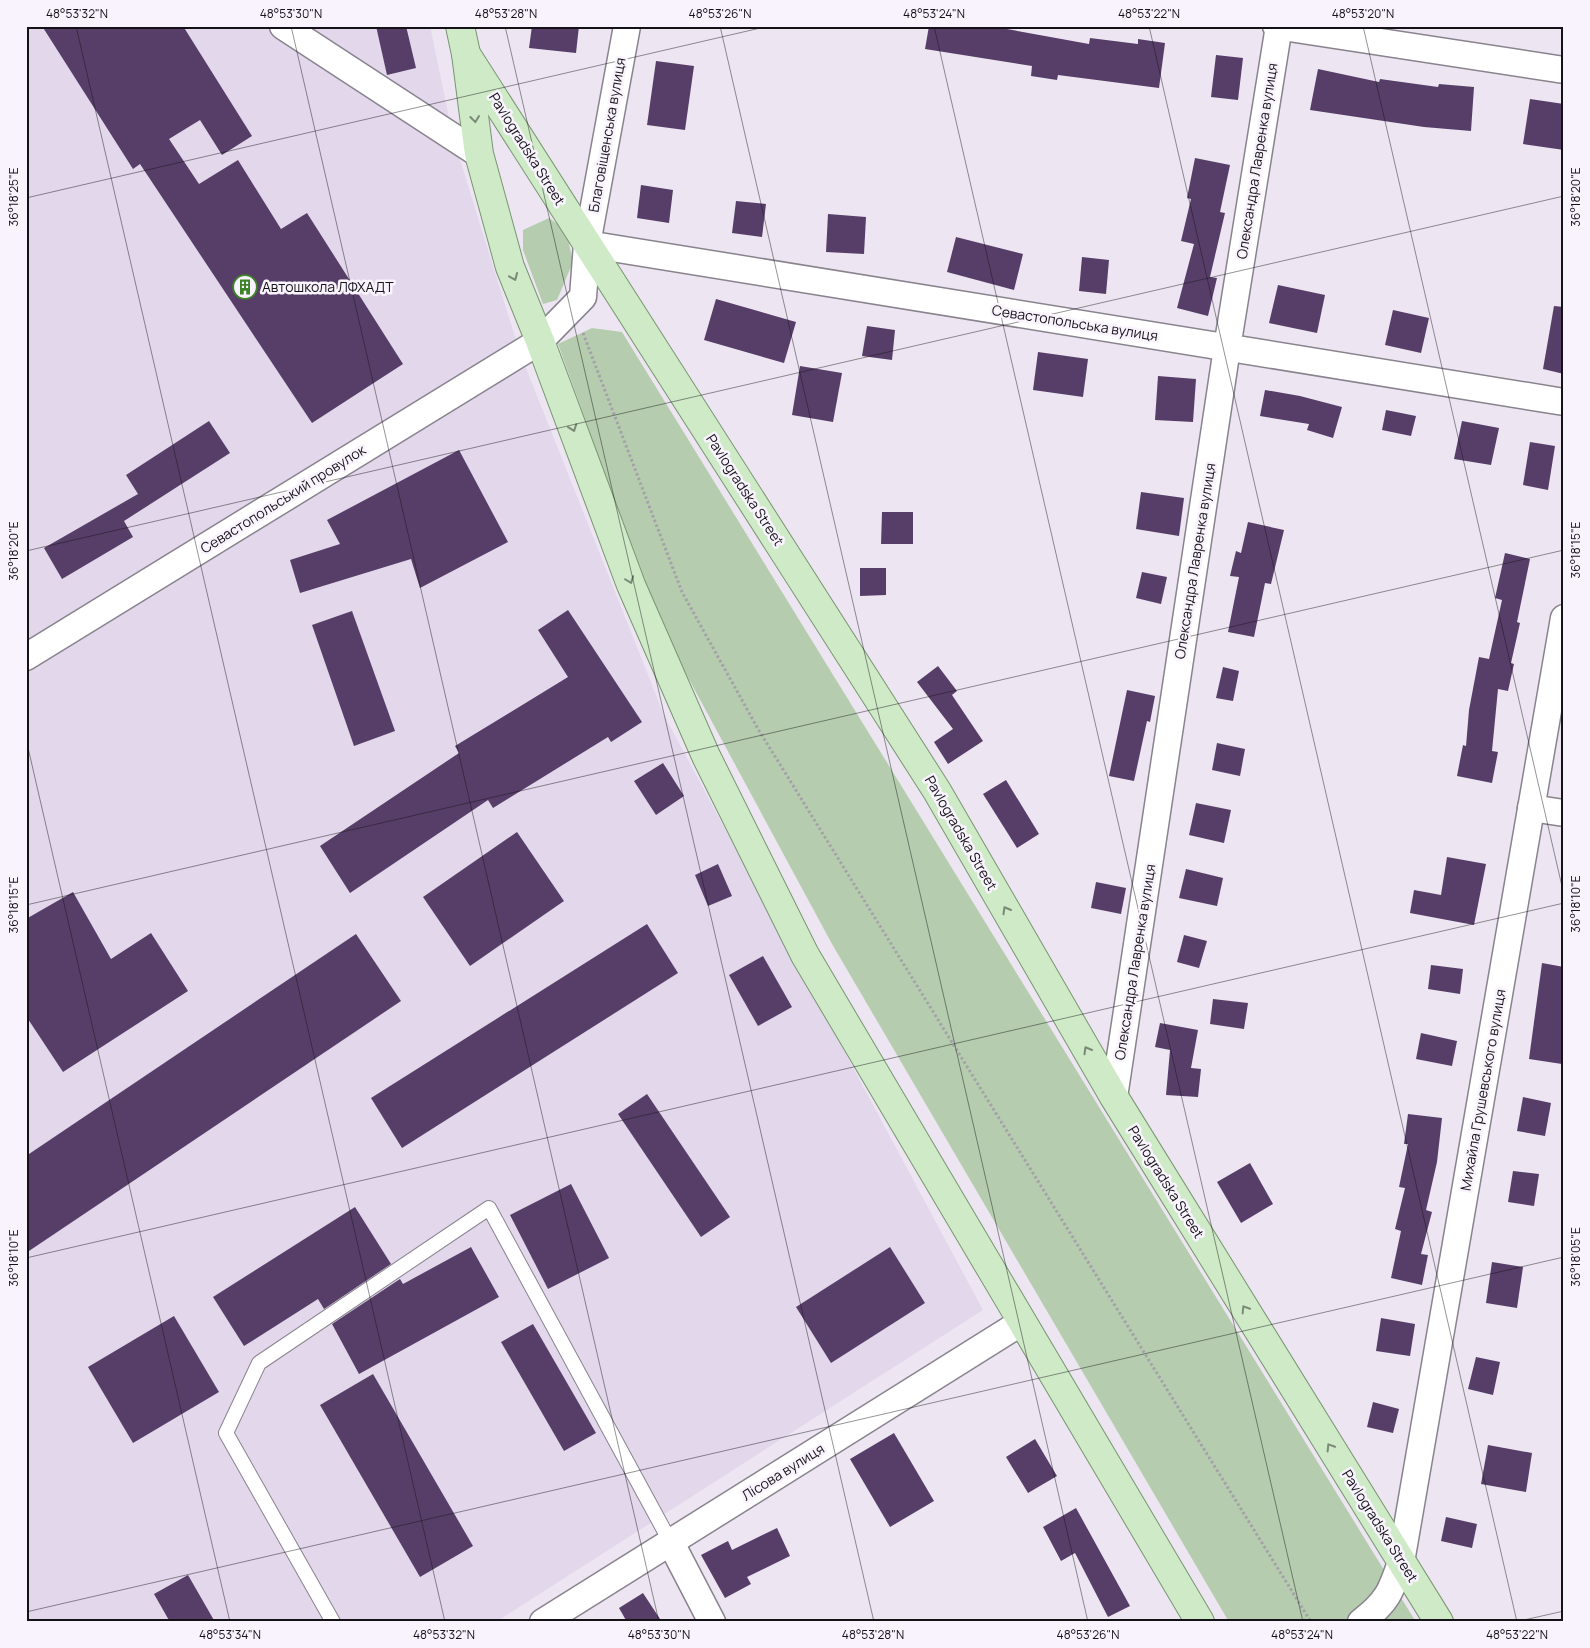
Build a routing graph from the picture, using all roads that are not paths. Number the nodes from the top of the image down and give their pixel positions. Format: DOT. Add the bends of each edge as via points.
graph roads {
  1 [pos="283,26"];
  2 [pos="460,26"];
  3 [pos="626,26"];
  4 [pos="1278,26"];
  5 [pos="466,54"];
  6 [pos="1564,70"];
  7 [pos="479,154"];
  8 [pos="587,244"];
  9 [pos="540,341"];
  10 [pos="1227,348"];
  11 [pos="1564,402"];
  12 [pos="1564,618"];
  13 [pos="26,656"];
  14 [pos="1531,808"];
  15 [pos="1564,813"];
  16 [pos="1114,1097"];
  17 [pos="1022,1322"];
  18 [pos="671,1543"];
  19 [pos="1402,1562"];
  20 [pos="332,1622"];
  21 [pos="544,1622"];
  22 [pos="712,1622"];
  23 [pos="1200,1622"];
  24 [pos="1360,1622"];
  25 [pos="1439,1622"];
  1 -- 7 [label="street"];
  2 -- 5 [label="main road, Pavlogradska Street"];
  3 -- 8 [label="street, Благовіщенська вулиця"];
  4 -- 6 [label="street"];
  4 -- 10 [label="street, Олександра Лавренка вулиця"];
  5 -- 7 [label="main road, Pavlogradska Street, one-way"];
  5 -- 8 [label="main road, Pavlogradska Street"];
  7 -- 9 [label="main road, Pavlogradska Street, one-way" via="510,268"];
  8 -- 9 [label="street, Благовіщенська вулиця" via="583,297"];
  8 -- 10 [label="street, Севастопольська вулиця"];
  16 -- 8 [label="main road, Pavlogradska Street, one-way" via="938,791"];
  9 -- 13 [label="street, Севастопольський провулок"];
  9 -- 17 [label="main road, Pavlogradska Street, one-way" via="631,585 706,756 806,955"];
  10 -- 11 [label="street, Севастопольська вулиця"];
  10 -- 16 [label="street, Олександра Лавренка вулиця"];
  12 -- 14 [label="street, Михайла Грушевського вулиця"];
  14 -- 15 [label="street"];
  14 -- 19 [label="street, Михайла Грушевського вулиця"];
  19 -- 16 [label="main road, Pavlogradska Street, one-way"];
  17 -- 18 [label="street, Лісова вулиця"];
  17 -- 23 [label="main road, Pavlogradska Street"];
  18 -- 20 [label="lane" via="489,1208 259,1363 226,1433"];
  18 -- 21 [label="street, Лісова вулиця"];
  18 -- 22 [label="street"];
  19 -- 24 [label="street, Михайла Грушевського вулиця" via="1390,1593"];
  19 -- 25 [label="main road, Pavlogradska Street"];
}
